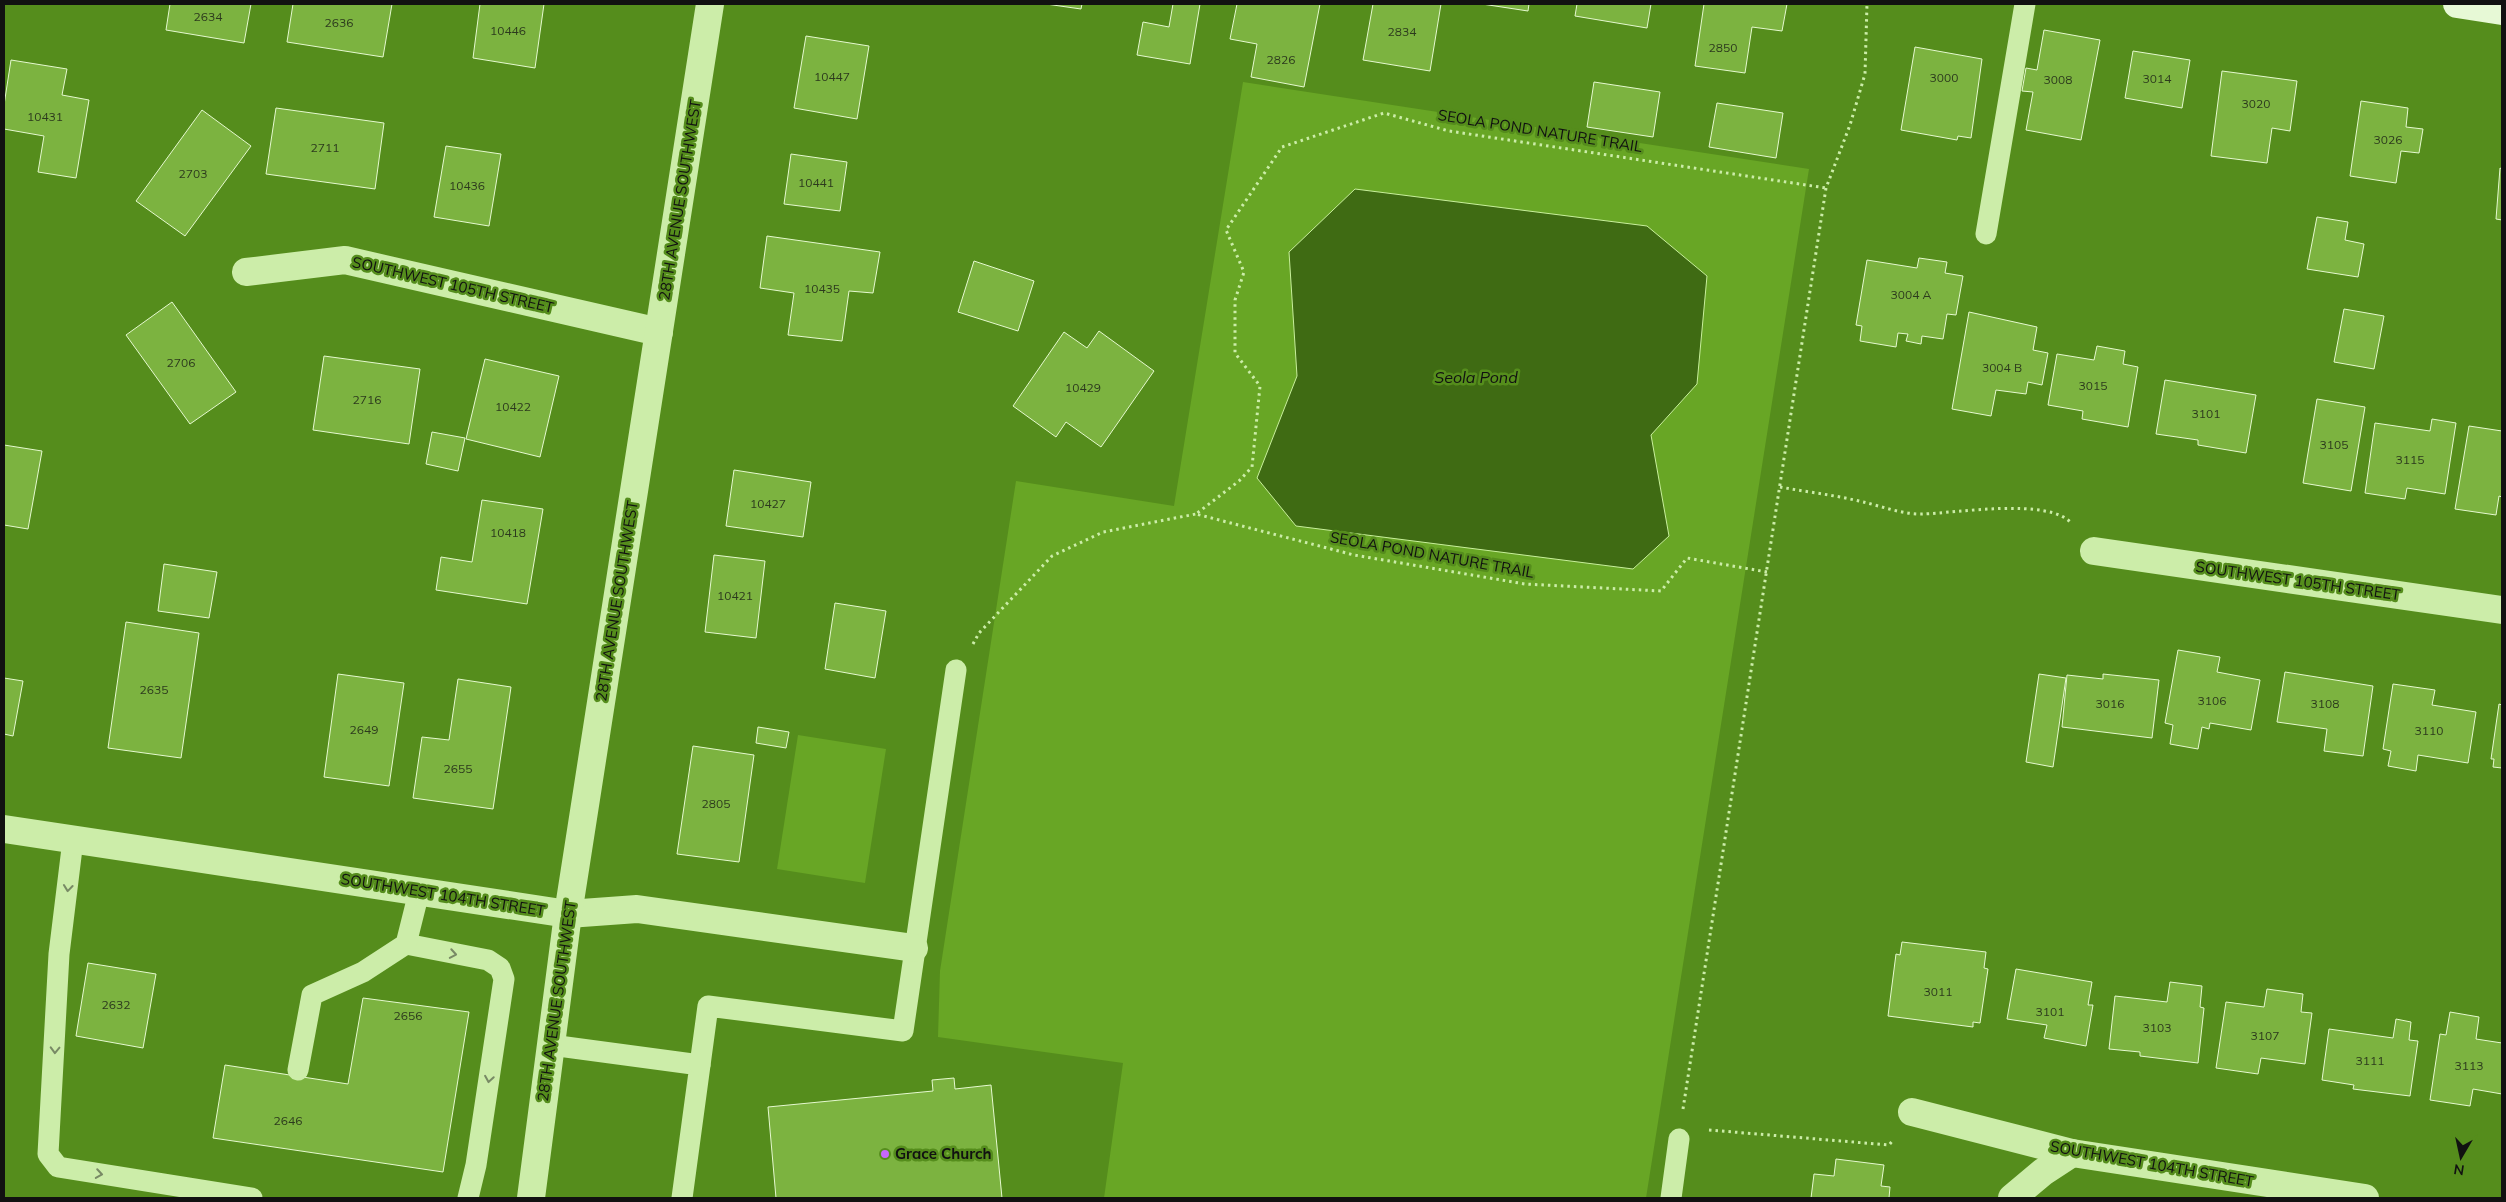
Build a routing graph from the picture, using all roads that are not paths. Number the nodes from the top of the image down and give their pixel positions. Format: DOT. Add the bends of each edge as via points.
graph roads {
  1 [pos="710,4"];
  2 [pos="2025,4"];
  3 [pos="2458,4"];
  4 [pos="2502,11"];
  5 [pos="1986,234"];
  6 [pos="246,272"];
  7 [pos="659,332"];
  8 [pos="2094,552"];
  9 [pos="2502,610"];
  10 [pos="956,670"];
  11 [pos="4,829"];
  12 [pos="73,840"];
  13 [pos="419,892"];
  14 [pos="568,914"];
  15 [pos="406,944"];
  16 [pos="914,948"];
  17 [pos="551,1045"];
  18 [pos="700,1064"];
  19 [pos="298,1070"];
  20 [pos="1912,1112"];
  21 [pos="1680,1134"];
  22 [pos="2072,1153"];
  23 [pos="252,1198"];
  24 [pos="468,1198"];
  25 [pos="530,1198"];
  26 [pos="682,1198"];
  27 [pos="1671,1198"];
  28 [pos="2012,1198"];
  29 [pos="2365,1198"];
  1 -- 7 [label="street, 28TH AVENUE SOUTHWEST"];
  2 -- 5 [label="lane"];
  3 -- 4 [label="street"];
  6 -- 7 [label="street, SOUTHWEST 105TH STREET" via="345,260"];
  7 -- 14 [label="street, 28TH AVENUE SOUTHWEST"];
  8 -- 9 [label="street, SOUTHWEST 105TH STREET"];
  10 -- 16 [label="lane"];
  11 -- 12 [label="street, SOUTHWEST 104TH STREET"];
  12 -- 13 [label="street, SOUTHWEST 104TH STREET"];
  12 -- 23 [label="lane, one-way" via="59,954 48,1154 58,1167"];
  13 -- 14 [label="street, SOUTHWEST 104TH STREET"];
  13 -- 15 [label="lane"];
  14 -- 16 [label="street, SOUTHWEST 104TH STREET" via="637,909"];
  14 -- 17 [label="street, 28TH AVENUE SOUTHWEST"];
  15 -- 19 [label="lane" via="363,972 312,995"];
  15 -- 24 [label="lane, one-way" via="488,960 500,968 504,979"];
  16 -- 18 [label="lane" via="903,1031 708,1006"];
  17 -- 18 [label="lane"];
  17 -- 25 [label="street, 28TH AVENUE SOUTHWEST"];
  18 -- 26 [label="lane"];
  20 -- 22 [label="street, SOUTHWEST 104TH STREET"];
  21 -- 27 [label="lane"];
  22 -- 28 [label="street"];
  22 -- 29 [label="street, SOUTHWEST 104TH STREET"];
}
